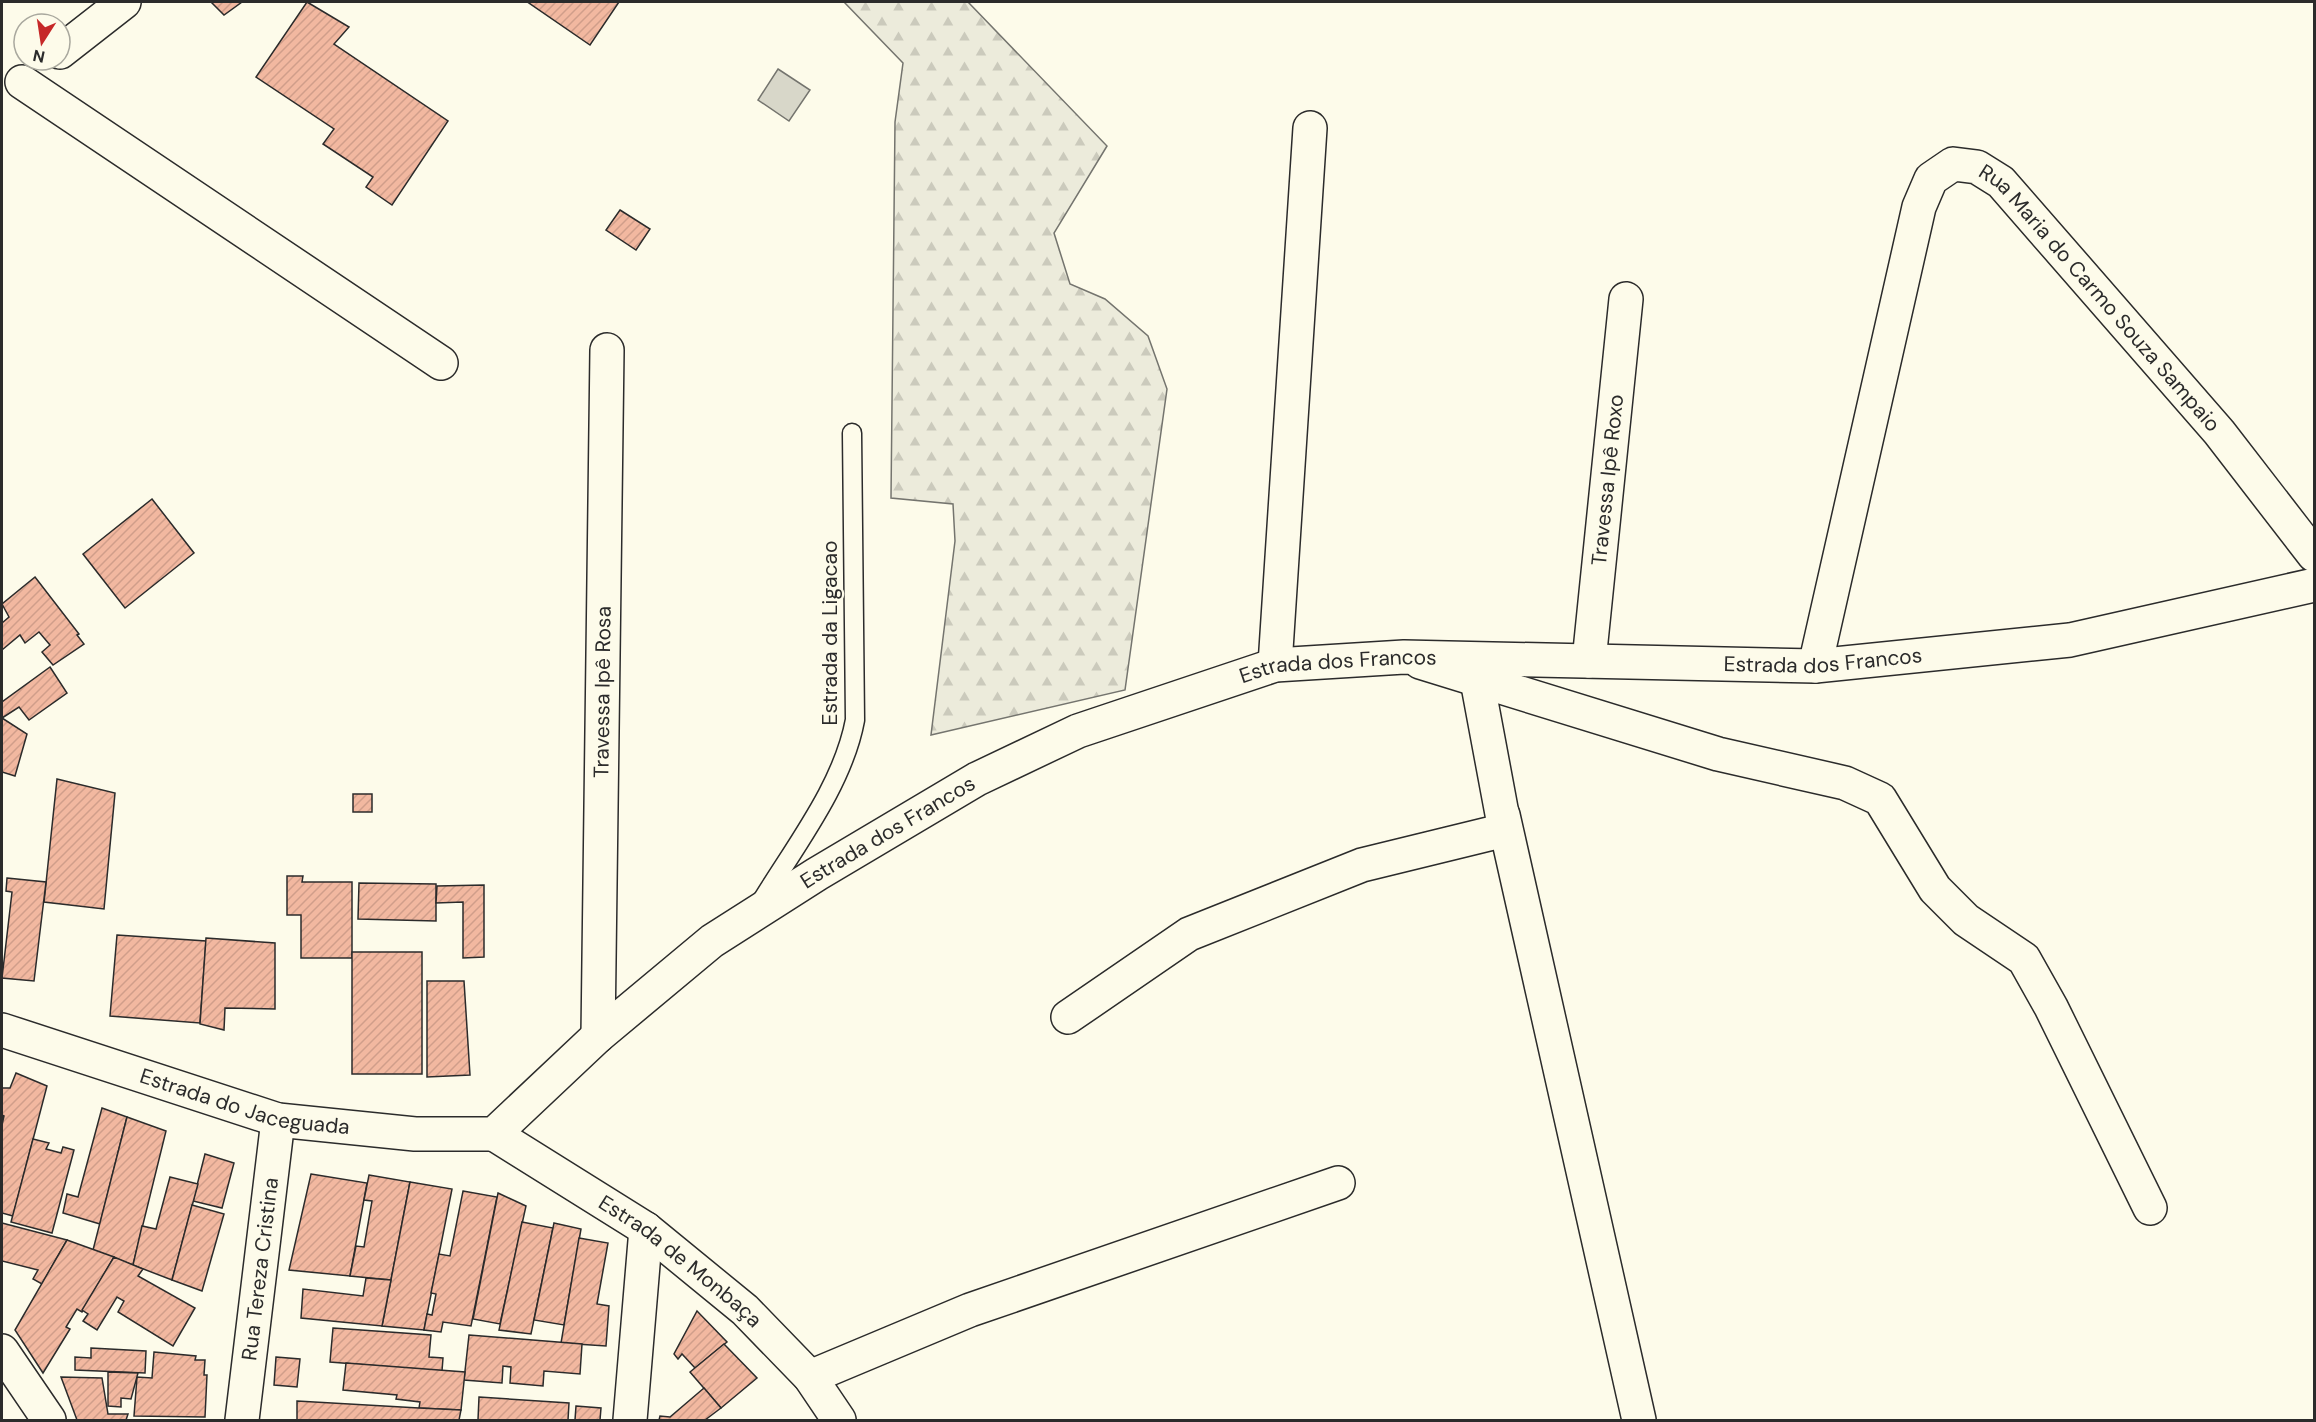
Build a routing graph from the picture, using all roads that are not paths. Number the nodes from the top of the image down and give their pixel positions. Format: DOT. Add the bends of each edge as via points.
graph roads {
  1 [pos="124,2"];
  2 [pos="72,43"];
  3 [pos="36,72"];
  4 [pos="12,91"];
  5 [pos="1310,128"];
  6 [pos="1626,299"];
  7 [pos="607,350"];
  8 [pos="441,363"];
  9 [pos="852,433"];
  10 [pos="2314,555"];
  11 [pos="2314,585"];
  12 [pos="1404,657"];
  13 [pos="1589,661"];
  14 [pos="1275,665"];
  15 [pos="1815,666"];
  16 [pos="1477,680"];
  17 [pos="1503,814"];
  18 [pos="754,915"];
  19 [pos="1068,1017"];
  20 [pos="2,1029"];
  21 [pos="598,1036"];
  22 [pos="278,1120"];
  23 [pos="494,1134"];
  24 [pos="1338,1183"];
  25 [pos="2150,1208"];
  26 [pos="646,1229"];
  27 [pos="2,1351"];
  28 [pos="810,1377"];
  29 [pos="49,1420"];
  30 [pos="242,1420"];
  31 [pos="630,1420"];
  32 [pos="839,1420"];
  33 [pos="1639,1420"];
  1 -- 2 [label="street"];
  3 -- 4 [label="street"];
  4 -- 8 [label="street"];
  5 -- 14 [label="street"];
  6 -- 13 [label="street, Travessa Ipê Roxo"];
  7 -- 21 [label="street, Travessa Ipê Rosa"];
  9 -- 18 [label="lane, Estrada da Ligacao" via="855,720 850,749"];
  10 -- 15 [label="street, Rua Maria do Carmo Souza Sampaio" via="2219,432 2001,182 1977,167 1953,164 1931,179 1919,207"];
  11 -- 15 [label="street, Estrada dos Francos" via="2070,640"];
  12 -- 13 [label="street, Estrada dos Francos"];
  12 -- 14 [label="street, Estrada dos Francos"];
  12 -- 16 [label="street"];
  13 -- 15 [label="street, Estrada dos Francos"];
  14 -- 18 [label="street, Estrada dos Francos" via="1078,731 977,779"];
  16 -- 17 [label="street"];
  16 -- 25 [label="street" via="1718,754 1845,783 1880,799 1935,889 1966,920 2024,959"];
  17 -- 19 [label="street" via="1505,830 1362,865 1189,934"];
  17 -- 33 [label="street"];
  18 -- 21 [label="street, Estrada dos Francos" via="712,941"];
  20 -- 22 [label="street, Estrada do Jaceguada"];
  21 -- 23 [label="street, Estrada dos Francos"];
  22 -- 23 [label="street, Estrada do Jaceguada" via="415,1134"];
  22 -- 30 [label="street, Rua Tereza Cristina"];
  23 -- 26 [label="street, Estrada de Monbaça"];
  24 -- 28 [label="street" via="970,1310"];
  26 -- 28 [label="street, Estrada de Monbaça" via="745,1310"];
  26 -- 31 [label="street"];
  27 -- 29 [label="street"];
  28 -- 32 [label="street, Estrada de Monbaça"];
}
